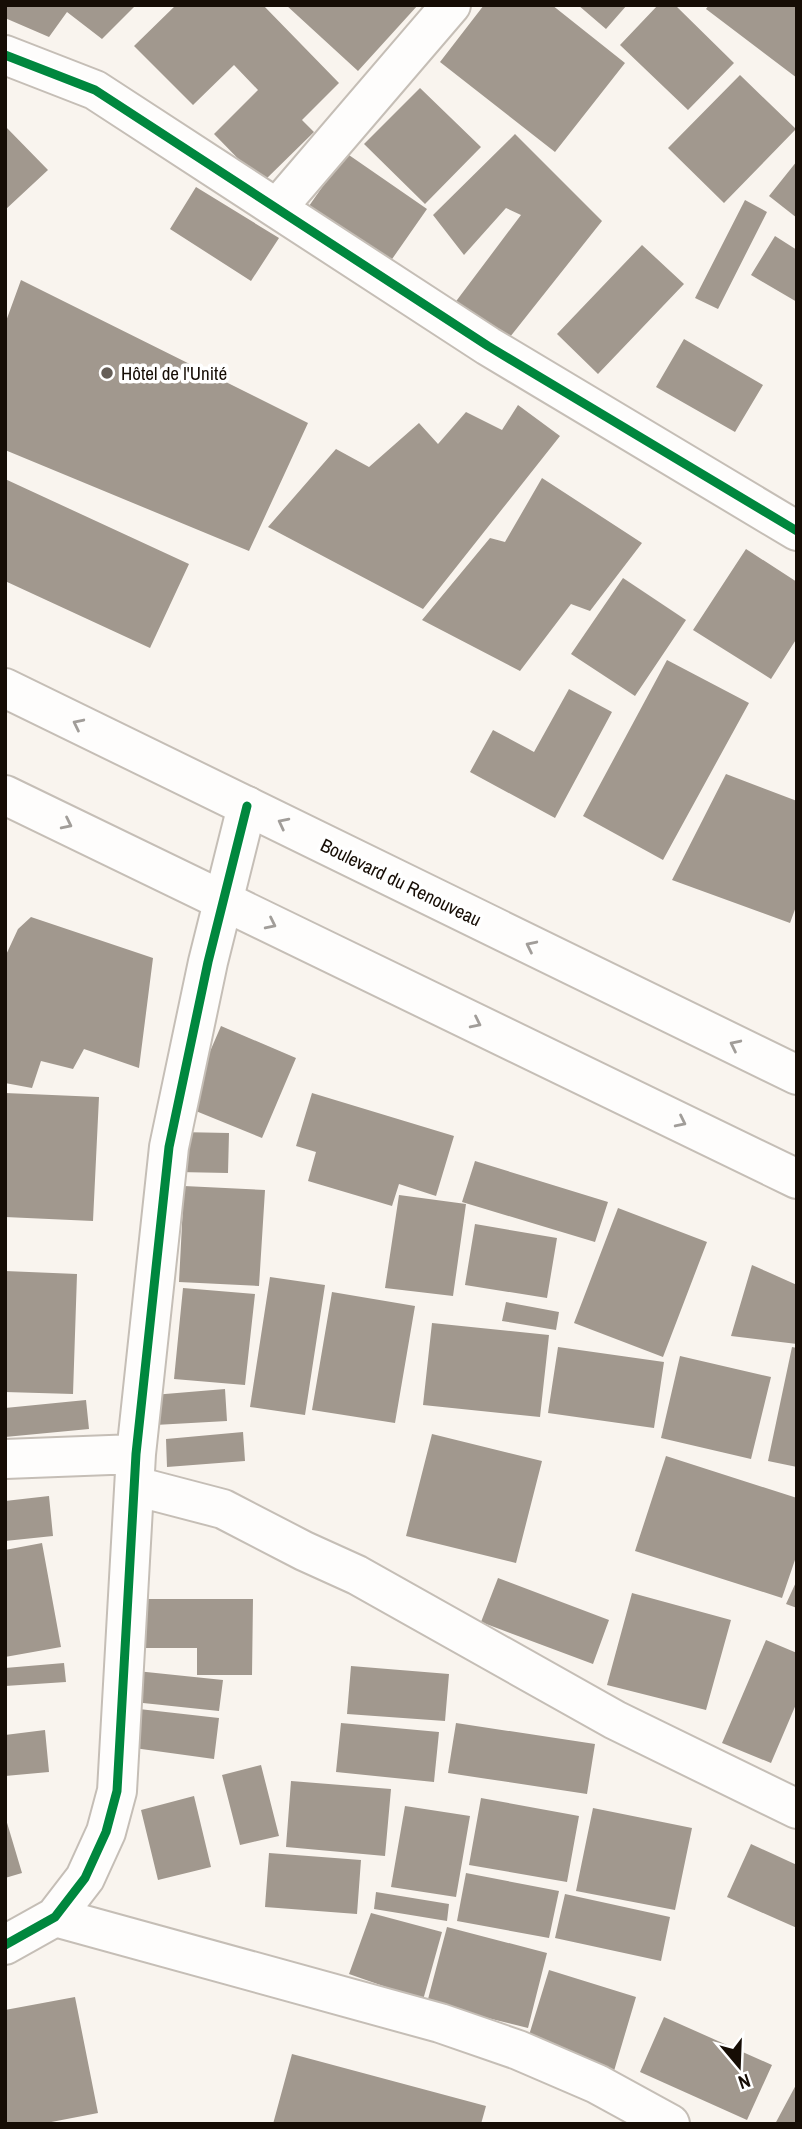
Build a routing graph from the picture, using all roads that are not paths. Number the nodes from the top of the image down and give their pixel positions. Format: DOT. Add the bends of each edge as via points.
graph roads {
  1 [pos="451,5"];
  2 [pos="5,55"];
  3 [pos="277,208"];
  4 [pos="797,531"];
  5 [pos="5,688"];
  6 [pos="5,795"];
  7 [pos="247,806"];
  8 [pos="223,900"];
  9 [pos="797,1075"];
  10 [pos="797,1179"];
  11 [pos="5,1459"];
  12 [pos="135,1470"];
  13 [pos="797,1809"];
  14 [pos="55,1917"];
  15 [pos="5,1945"];
  16 [pos="670,2124"];
  1 -- 3 [label="main road"];
  2 -- 3 [label="main road" via="95,90"];
  3 -- 4 [label="main road" via="488,346"];
  7 -- 5 [label="main road, Boulevard du Renouveau, one-way"];
  6 -- 8 [label="main road, one-way"];
  7 -- 8 [label="main road"];
  9 -- 7 [label="main road, Boulevard du Renouveau, one-way"];
  8 -- 10 [label="main road, one-way"];
  8 -- 12 [label="main road" via="169,1147"];
  11 -- 12 [label="main road"];
  12 -- 13 [label="main road" via="357,1575 615,1720"];
  12 -- 14 [label="main road" via="117,1791 106,1832 85,1878"];
  14 -- 15 [label="main road"];
  14 -- 16 [label="main road" via="440,2023 597,2084"];
}
